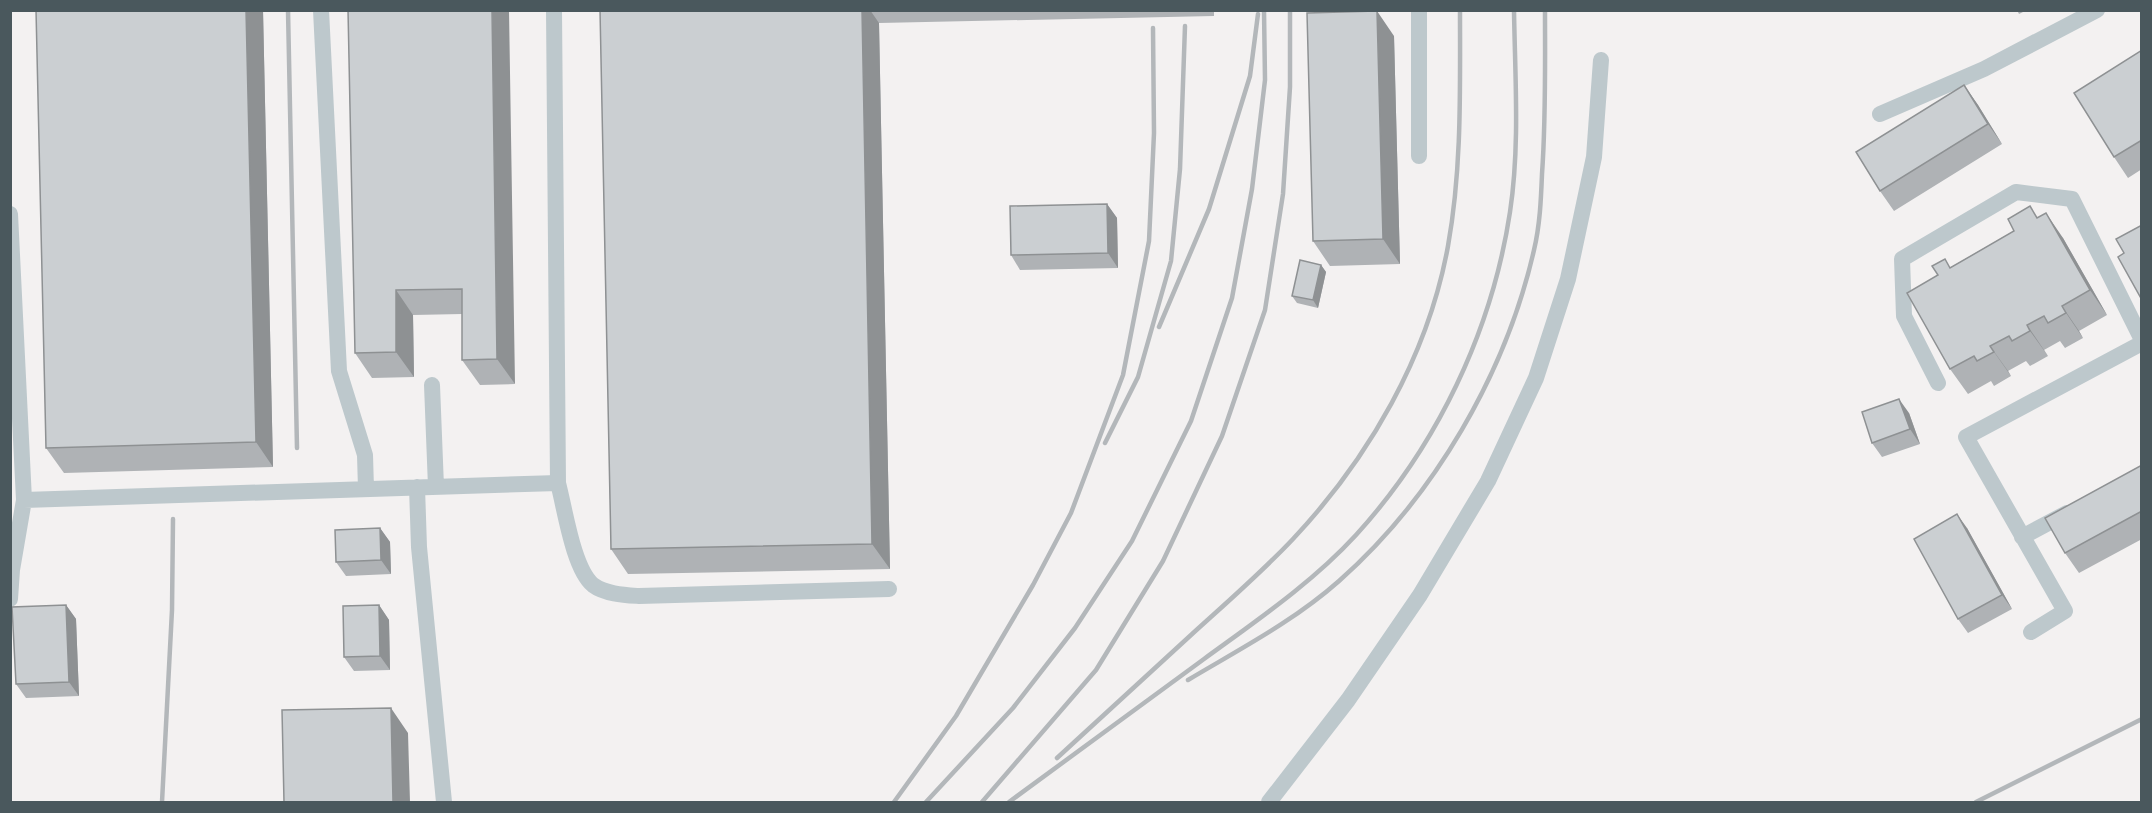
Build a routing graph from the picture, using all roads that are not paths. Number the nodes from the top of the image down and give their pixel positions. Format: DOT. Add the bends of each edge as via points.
graph roads {
  1 [pos="321,10"];
  2 [pos="554,10"];
  3 [pos="1419,10"];
  4 [pos="2097,10"];
  5 [pos="1601,60"];
  6 [pos="1880,114"];
  7 [pos="1419,156"];
  8 [pos="10,214"];
  9 [pos="2142,342"];
  10 [pos="1938,384"];
  11 [pos="432,386"];
  12 [pos="558,483"];
  13 [pos="417,487"];
  14 [pos="435,487"];
  15 [pos="366,489"];
  16 [pos="24,500"];
  17 [pos="2082,504"];
  18 [pos="2022,537"];
  19 [pos="889,589"];
  20 [pos="10,599"];
  21 [pos="2031,632"];
  22 [pos="444,802"];
  23 [pos="1269,802"];
  1 -- 15 [label="lane" via="339,371 364,455"];
  2 -- 12 [label="lane"];
  3 -- 7 [label="lane"];
  4 -- 6 [label="lane" via="1984,69"];
  5 -- 23 [label="lane" via="1594,157 1568,279 1536,378 1488,481 1420,595 1348,700"];
  8 -- 16 [label="lane"];
  9 -- 10 [label="lane" via="2072,200 2016,192 1902,260 1904,316"];
  9 -- 18 [label="lane" via="1966,437"];
  11 -- 14 [label="lane"];
  12 -- 14 [label="lane"];
  12 -- 19 [label="lane" via="579,564 594,585 616,594"];
  13 -- 14 [label="lane"];
  13 -- 15 [label="lane"];
  13 -- 22 [label="lane" via="419,547"];
  15 -- 16 [label="lane"];
  16 -- 20 [label="lane"];
  17 -- 18 [label="lane"];
  18 -- 21 [label="lane" via="2065,611"];
}
